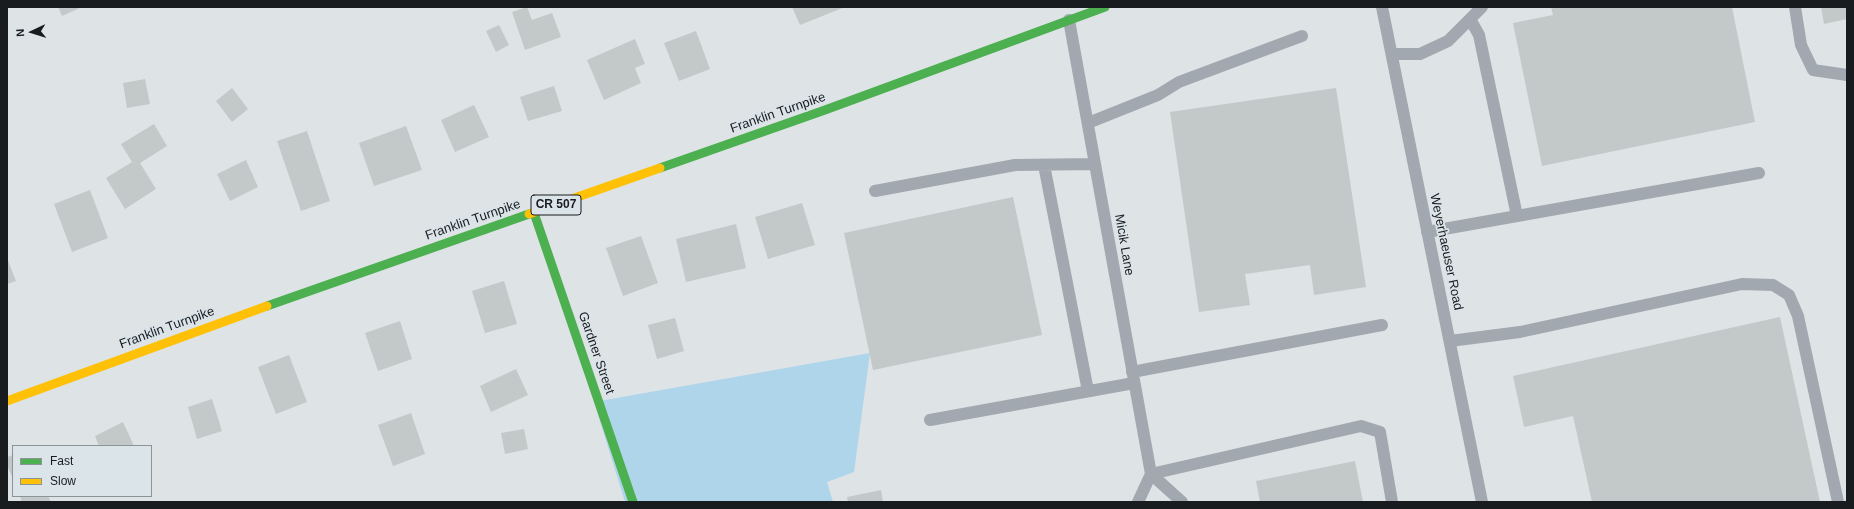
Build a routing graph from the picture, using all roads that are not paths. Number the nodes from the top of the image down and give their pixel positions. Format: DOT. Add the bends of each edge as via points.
graph roads {
  1 [pos="1105,7"];
  2 [pos="1382,7"];
  3 [pos="1482,7"];
  4 [pos="1795,7"];
  5 [pos="1470,19"];
  6 [pos="1069,20"];
  7 [pos="1302,36"];
  8 [pos="1392,54"];
  9 [pos="1847,75"];
  10 [pos="1088,123"];
  11 [pos="1095,164"];
  12 [pos="1044,165"];
  13 [pos="1759,173"];
  14 [pos="875,191"];
  15 [pos="534,213"];
  16 [pos="1517,216"];
  17 [pos="1427,232"];
  18 [pos="1382,325"];
  19 [pos="1450,341"];
  20 [pos="1133,377"];
  21 [pos="1088,391"];
  22 [pos="7,401"];
  23 [pos="930,420"];
  24 [pos="1151,474"];
  25 [pos="633,502"];
  26 [pos="1138,502"];
  27 [pos="1182,502"];
  28 [pos="1392,502"];
  29 [pos="1482,502"];
  30 [pos="1838,502"];
  1 -- 6 [label="main road, Franklin Turnpike / CR 507"];
  2 -- 8 [label="lane, Weyerhaeuser Road"];
  3 -- 5 [label="lane"];
  4 -- 9 [label="lane" via="1801,45 1813,70"];
  5 -- 8 [label="lane" via="1448,41 1420,54"];
  5 -- 16 [label="lane" via="1479,35"];
  6 -- 10 [label="lane, Micik Lane"];
  6 -- 15 [label="main road, Franklin Turnpike / CR 507"];
  7 -- 10 [label="lane" via="1179,82 1158,95"];
  8 -- 17 [label="lane, Weyerhaeuser Road"];
  10 -- 11 [label="lane, Micik Lane"];
  11 -- 12 [label="lane"];
  11 -- 20 [label="lane, Micik Lane"];
  12 -- 14 [label="lane" via="1015,165"];
  12 -- 21 [label="lane"];
  13 -- 16 [label="lane"];
  15 -- 22 [label="main road, Franklin Turnpike / CR 507"];
  15 -- 25 [label="main road, Gardner Street"];
  16 -- 17 [label="lane"];
  17 -- 19 [label="lane, Weyerhaeuser Road"];
  18 -- 20 [label="lane"];
  19 -- 29 [label="lane, Weyerhaeuser Road"];
  19 -- 30 [label="lane" via="1520,332 1742,284 1773,285 1789,295 1798,316"];
  20 -- 21 [label="lane"];
  20 -- 24 [label="lane, Micik Lane"];
  21 -- 23 [label="lane"];
  24 -- 26 [label="lane"];
  24 -- 27 [label="lane"];
  24 -- 28 [label="lane" via="1361,426 1380,432"];
}
